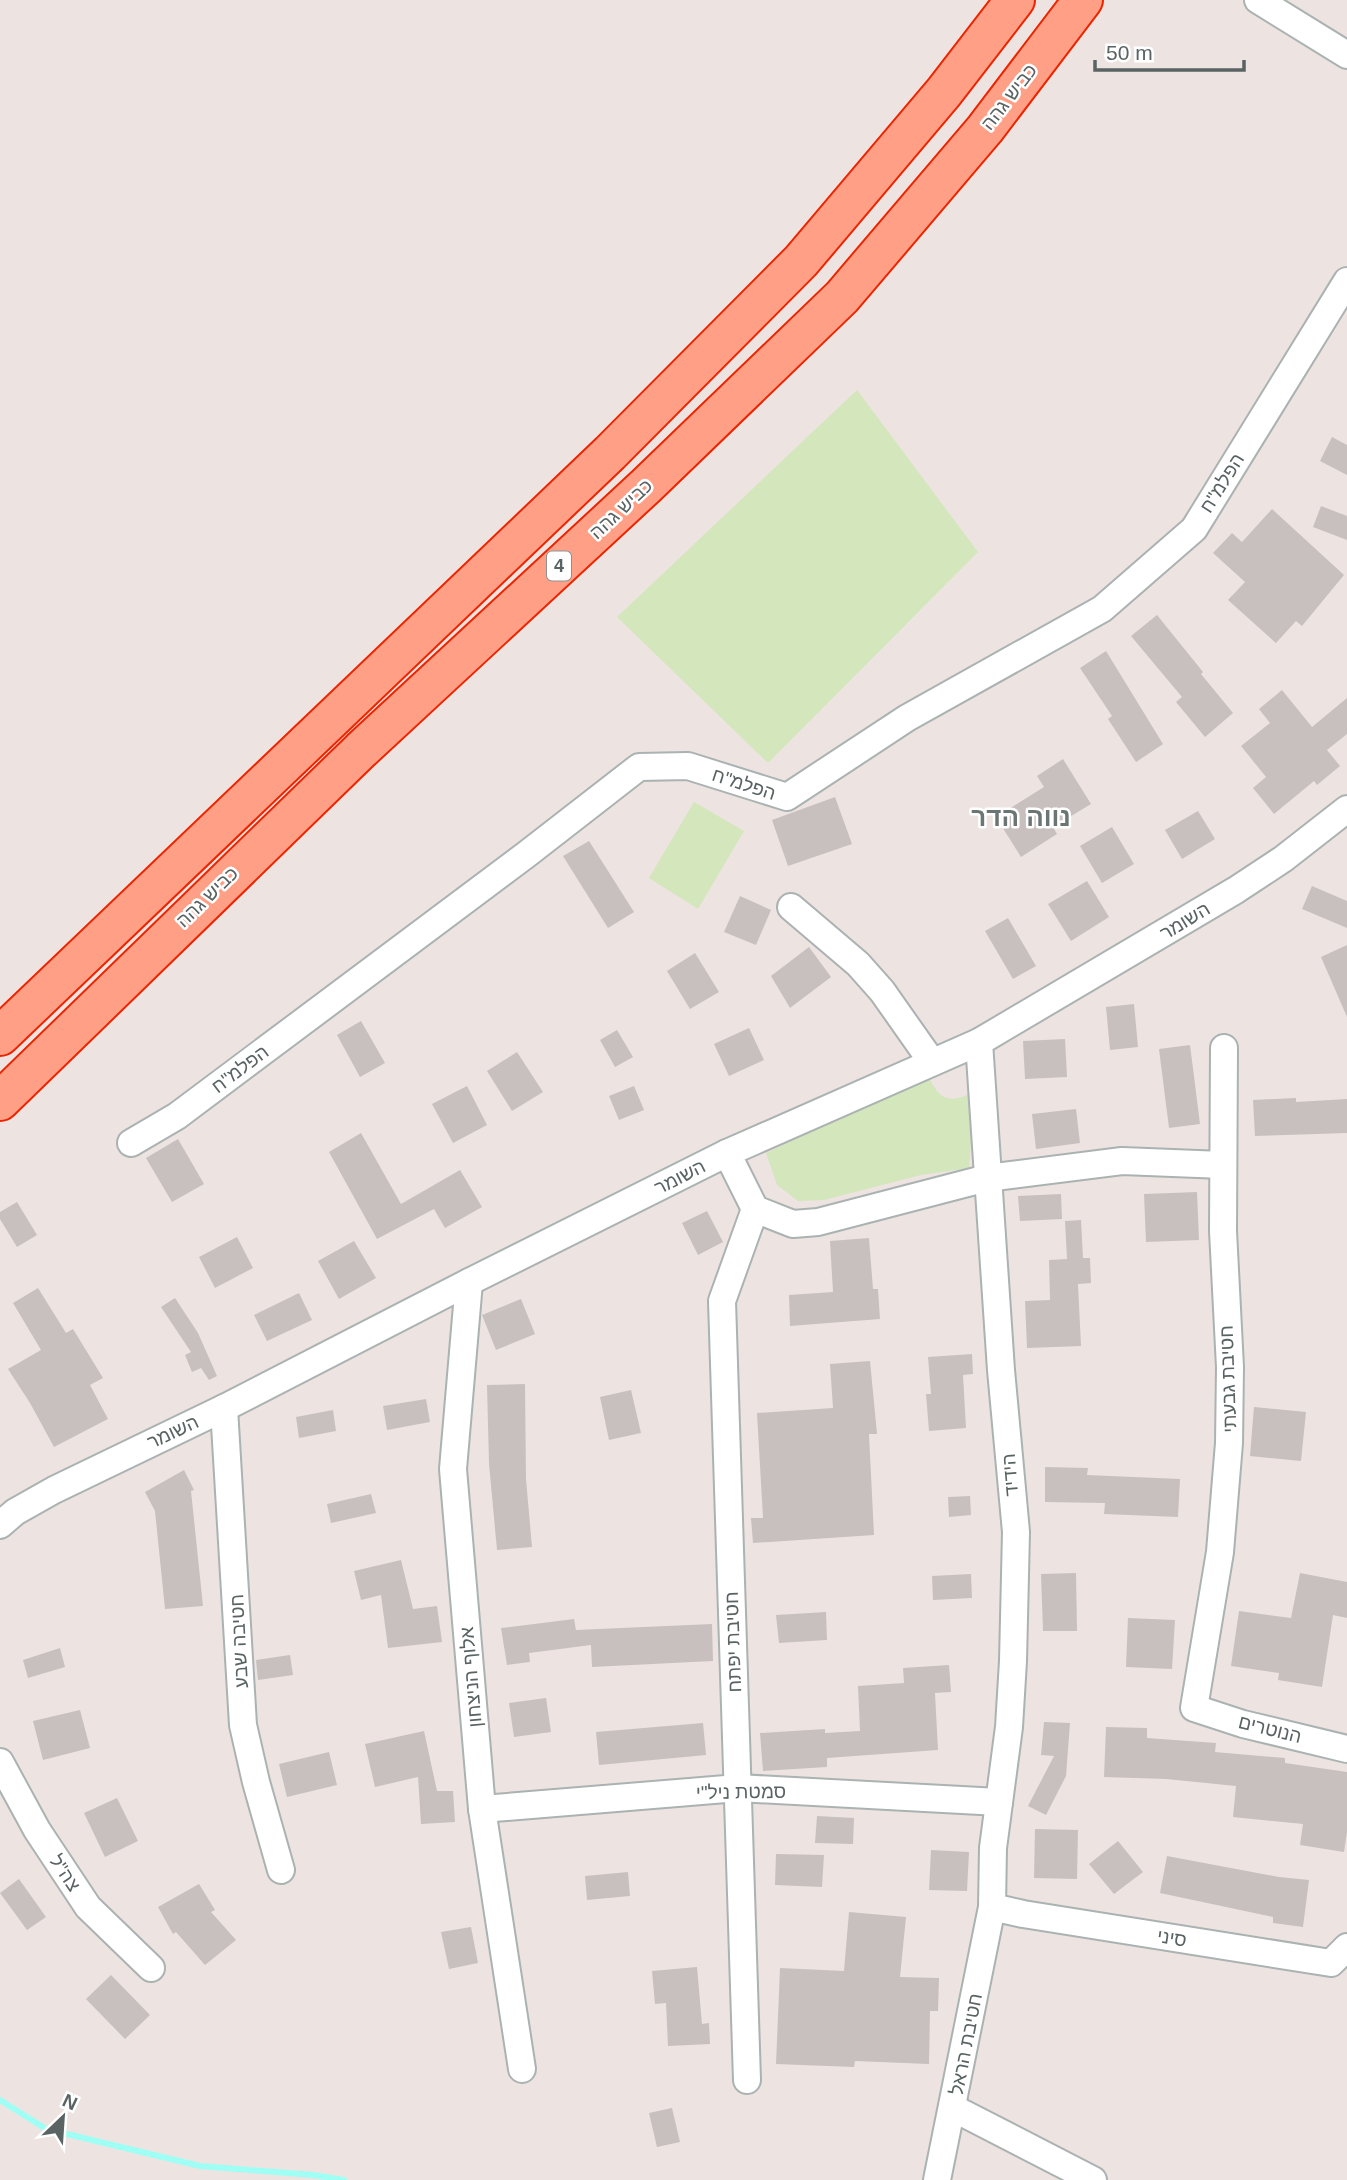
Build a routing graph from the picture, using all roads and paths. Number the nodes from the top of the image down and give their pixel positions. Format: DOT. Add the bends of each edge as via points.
graph roads {
  1 [pos="1015,0"];
  2 [pos="1083,0"];
  3 [pos="1258,0"];
  4 [pos="1347,55"];
  5 [pos="1347,281"];
  6 [pos="1347,809"];
  7 [pos="791,907"];
  8 [pos="0,1036"];
  9 [pos="979,1042"];
  10 [pos="1224,1048"];
  11 [pos="932,1062"];
  12 [pos="0,1101"];
  13 [pos="131,1143"];
  14 [pos="727,1153"];
  15 [pos="1223,1165"];
  16 [pos="987,1178"];
  17 [pos="755,1209"];
  18 [pos="468,1282"];
  19 [pos="224,1408"];
  20 [pos="0,1525"];
  21 [pos="1194,1707"];
  22 [pos="1347,1749"];
  23 [pos="0,1762"];
  24 [pos="738,1788"];
  25 [pos="999,1802"];
  26 [pos="482,1809"];
  27 [pos="281,1870"];
  28 [pos="992,1907"];
  29 [pos="1347,1947"];
  30 [pos="151,1968"];
  31 [pos="522,2069"];
  32 [pos="747,2080"];
  33 [pos="953,2108"];
  34 [pos="937,2180"];
  35 [pos="1093,2180"];
  1 -- 8 [label="highway, 4" via="801,261 610,453"];
  2 -- 12 [label="highway, כביש גהה / 4" via="985,129 842,296 646,486 361,750"];
  3 -- 4 [label="street"];
  5 -- 13 [label="street, הפלמ\"ח" via="1194,529 1102,609 907,718 787,797 688,766 639,766 177,1116"];
  6 -- 9 [label="street, השומר" via="1226,896"];
  7 -- 11 [label="street" via="882,990"];
  9 -- 11 [label="street, השומר"];
  9 -- 16 [label="street, הידיד"];
  10 -- 15 [label="street, חטיבת גבעתי"];
  11 -- 14 [label="street, השומר"];
  14 -- 17 [label="street"];
  14 -- 18 [label="street, השומר"];
  15 -- 16 [label="street" via="1122,1161"];
  15 -- 21 [label="street, חטיבת גבעתי" via="1229,1443 1220,1552"];
  16 -- 17 [label="street" via="818,1222 793,1224"];
  16 -- 25 [label="street, הידיד" via="1016,1532 1009,1727"];
  17 -- 24 [label="street, חטיבת יפתח" via="722,1301"];
  18 -- 19 [label="street, השומר"];
  18 -- 26 [label="street, אלוף הניצחון" via="453,1469"];
  19 -- 20 [label="street, השומר" via="54,1490"];
  19 -- 27 [label="street, חטיבה שבע" via="243,1725"];
  21 -- 22 [label="street, הנוטרים"];
  23 -- 30 [label="street, צה\"ל" via="37,1830 88,1907"];
  24 -- 25 [label="street, סמטת ניל\"י"];
  24 -- 26 [label="street, סמטת ניל\"י"];
  24 -- 32 [label="street, חטיבת יפתח"];
  25 -- 28 [label="street, הידיד"];
  26 -- 31 [label="street, אלוף הניצחון"];
  28 -- 29 [label="street, סיני" via="1331,1963"];
  28 -- 33 [label="street, חטיבת הראל"];
  33 -- 34 [label="street, חטיבת הראל"];
  33 -- 35 [label="street"];
}
